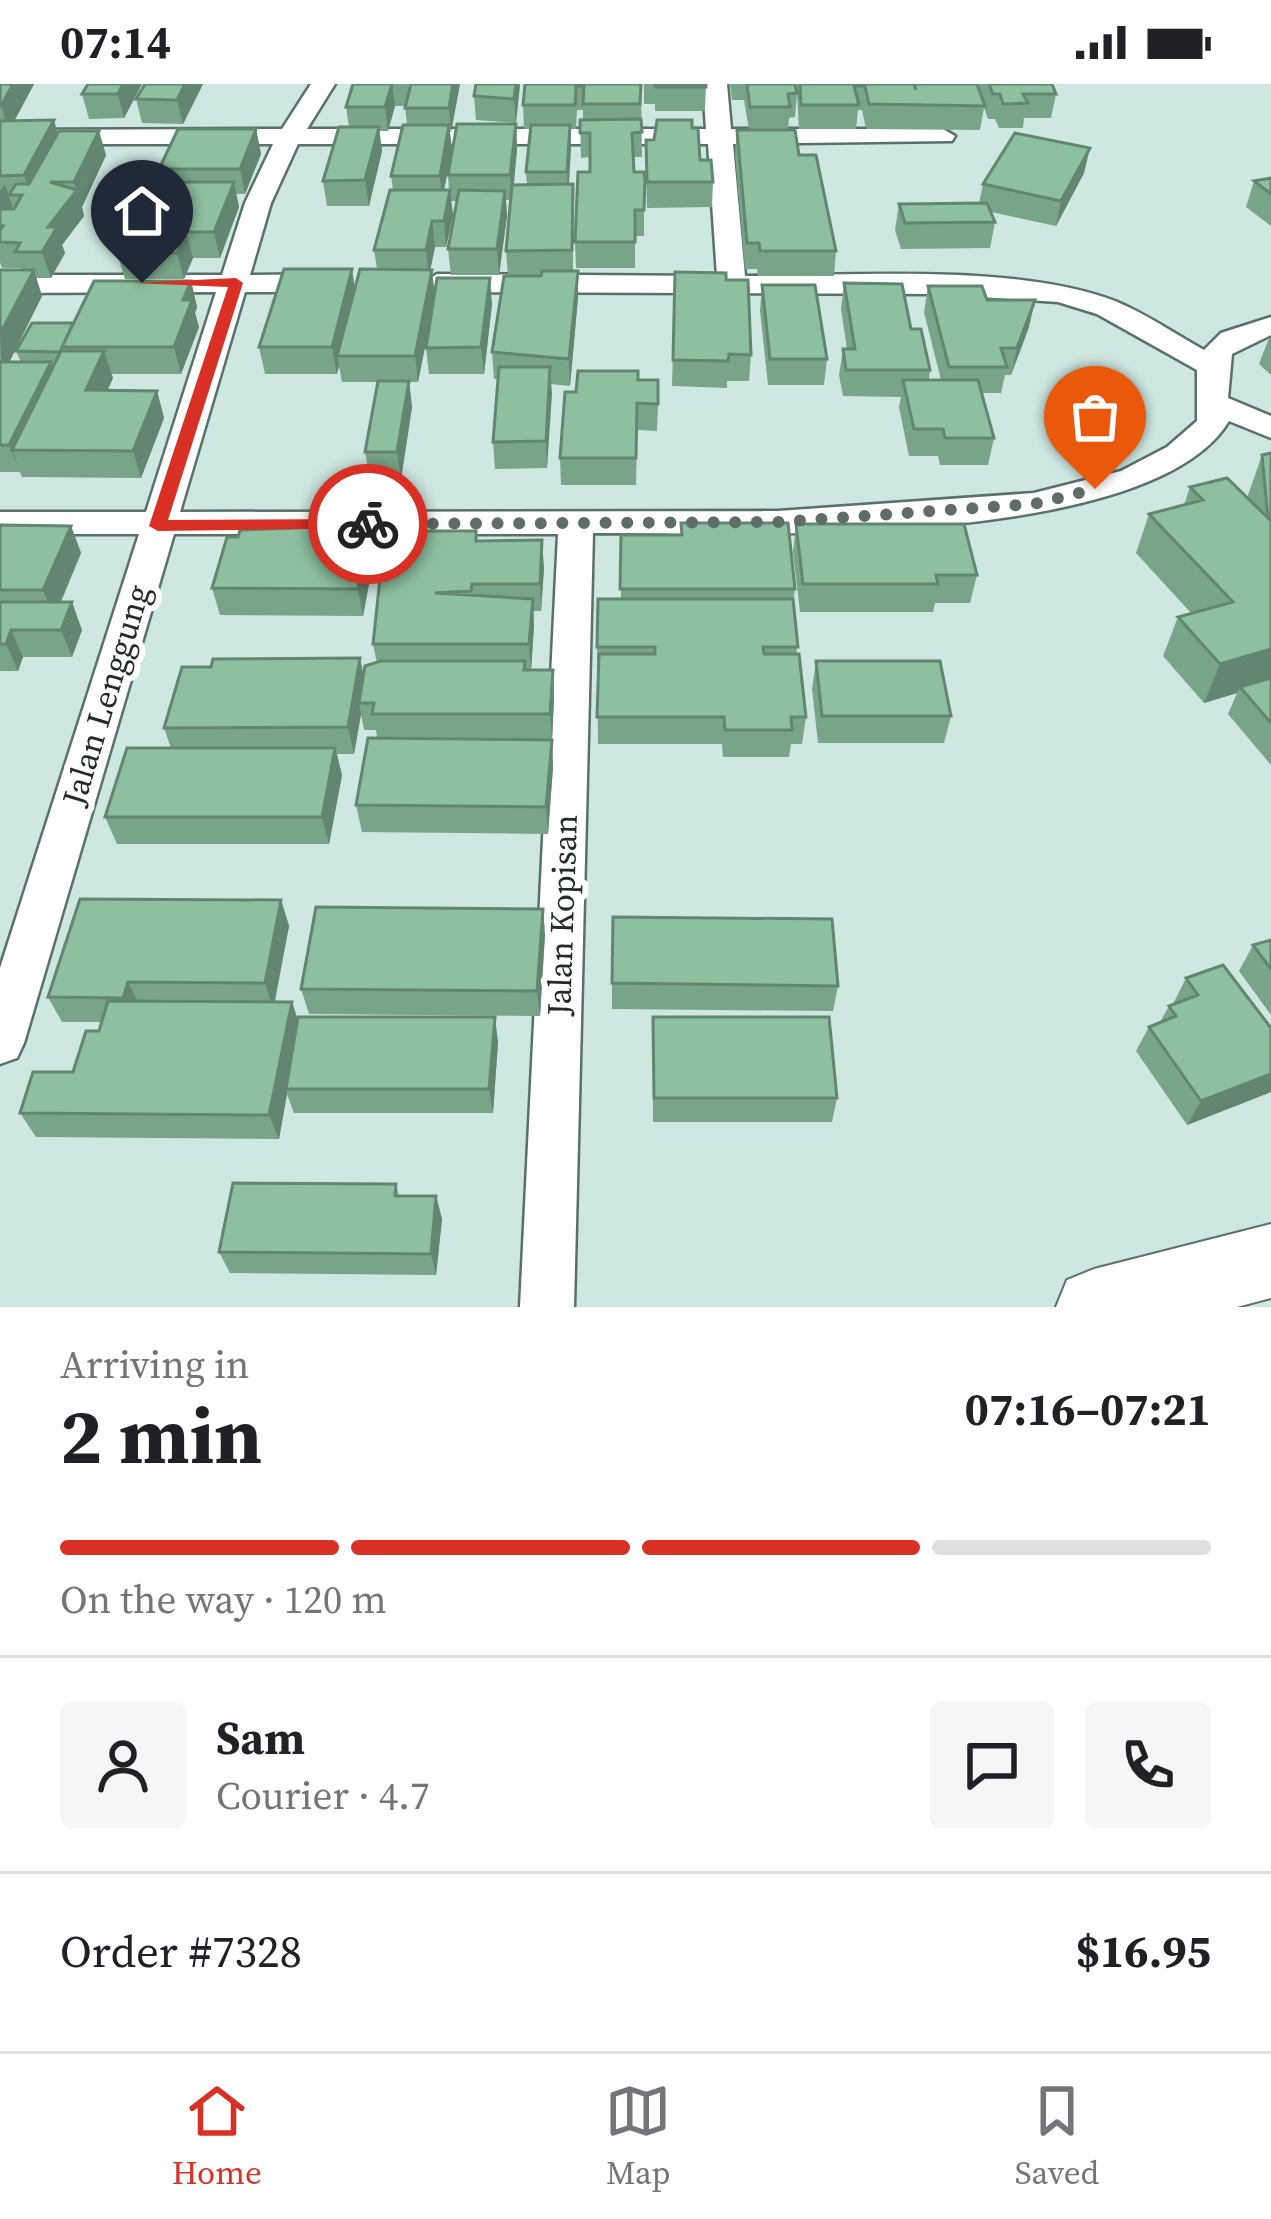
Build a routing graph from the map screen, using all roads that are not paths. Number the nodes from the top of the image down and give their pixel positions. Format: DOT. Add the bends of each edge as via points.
graph roads {
  1 [pos="323,84"];
  2 [pos="715,84"];
  3 [pos="718,136"];
  4 [pos="943,136"];
  5 [pos="0,137"];
  6 [pos="288,139"];
  7 [pos="236,283"];
  8 [pos="354,283"];
  9 [pos="401,283"];
  10 [pos="0,284"];
  11 [pos="732,284"];
  12 [pos="1271,326"];
  13 [pos="1208,364"];
  14 [pos="1213,403"];
  15 [pos="1271,428"];
  16 [pos="0,523"];
  17 [pos="576,523"];
  18 [pos="158,526"];
  19 [pos="0,1043"];
  20 [pos="1271,1261"];
  21 [pos="547,1307"];
  22 [pos="1094,1307"];
  1 -- 6 [label="street, Jalan Lenggung"];
  2 -- 3 [label="street"];
  3 -- 4 [label="street"];
  3 -- 6 [label="street"];
  3 -- 11 [label="street"];
  5 -- 6 [label="street"];
  6 -- 7 [label="street, Jalan Lenggung" via="258,202"];
  7 -- 8 [label="street"];
  7 -- 10 [label="street"];
  7 -- 18 [label="street, Jalan Lenggung"];
  9 -- 11 [label="street"];
  11 -- 13 [label="street" via="1061,294 1107,308"];
  12 -- 13 [label="street" via="1229,339"];
  13 -- 14 [label="street"];
  14 -- 15 [label="street"];
  14 -- 17 [label="street" via="1213,422 1179,454 1133,478 1034,504 778,522"];
  16 -- 18 [label="street"];
  17 -- 18 [label="street"];
  17 -- 21 [label="street, Jalan Kopisan"];
  18 -- 19 [label="street, Jalan Lenggung"];
  20 -- 22 [label="main road"];
}
